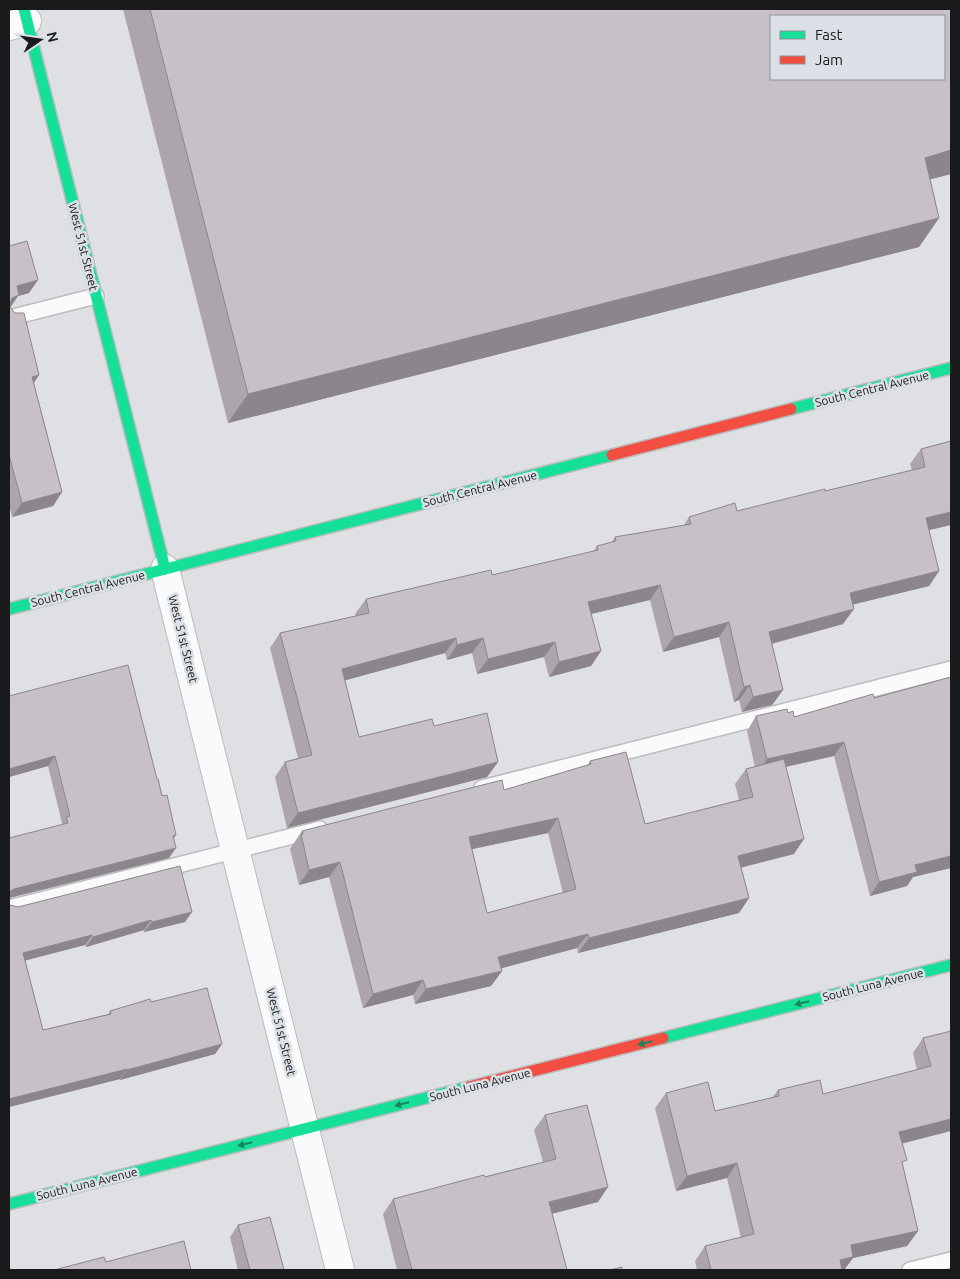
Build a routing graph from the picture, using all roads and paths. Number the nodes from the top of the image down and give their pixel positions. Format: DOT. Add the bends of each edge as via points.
graph roads {
  1 [pos="20,18"];
  2 [pos="96,296"];
  3 [pos="9,318"];
  4 [pos="951,368"];
  5 [pos="165,569"];
  6 [pos="9,609"];
  7 [pos="951,669"];
  8 [pos="472,790"];
  9 [pos="338,824"];
  10 [pos="235,850"];
  11 [pos="9,908"];
  12 [pos="951,965"];
  13 [pos="305,1129"];
  14 [pos="9,1204"];
  15 [pos="951,1260"];
  16 [pos="340,1270"];
  17 [pos="910,1270"];
  1 -- 2 [label="street, West 51st Street"];
  2 -- 3 [label="lane"];
  2 -- 5 [label="street, West 51st Street"];
  4 -- 5 [label="street, South Central Avenue"];
  5 -- 6 [label="street, South Central Avenue"];
  5 -- 10 [label="street, West 51st Street"];
  7 -- 8 [label="lane"];
  9 -- 10 [label="lane"];
  10 -- 11 [label="lane"];
  10 -- 13 [label="street, West 51st Street"];
  12 -- 13 [label="street, South Luna Avenue, one-way"];
  13 -- 14 [label="street, South Luna Avenue, one-way"];
  13 -- 16 [label="street, West 51st Street"];
  15 -- 17 [label="lane"];
}
